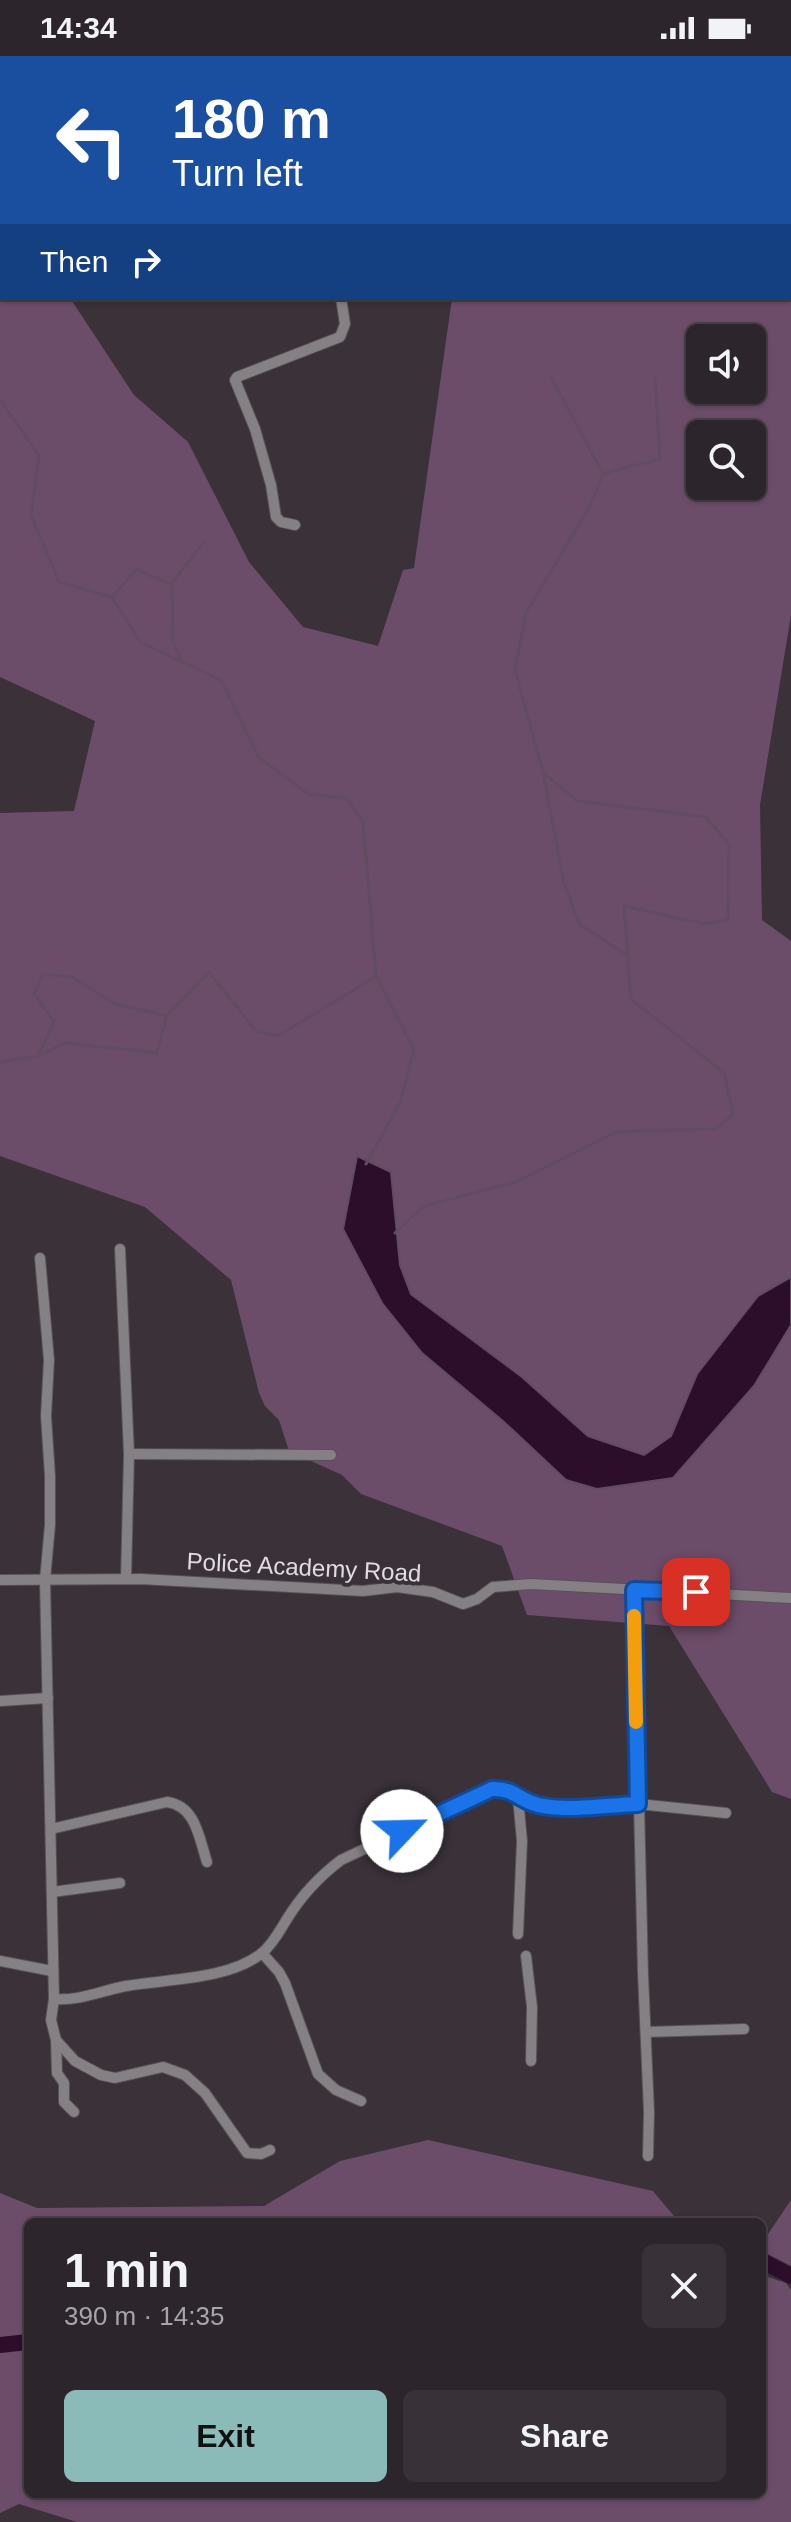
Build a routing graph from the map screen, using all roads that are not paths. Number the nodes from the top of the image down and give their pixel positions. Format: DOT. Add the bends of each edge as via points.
graph roads {
  1 [pos="341,300"];
  2 [pos="295,525"];
  3 [pos="120,1249"];
  4 [pos="40,1258"];
  5 [pos="129,1454"];
  6 [pos="331,1455"];
  7 [pos="126,1579"];
  8 [pos="0,1580"];
  9 [pos="45,1580"];
  10 [pos="634,1590"];
  11 [pos="791,1598"];
  12 [pos="48,1698"];
  13 [pos="0,1701"];
  14 [pos="518,1798"];
  15 [pos="638,1804"];
  16 [pos="726,1813"];
  17 [pos="51,1829"];
  18 [pos="207,1862"];
  19 [pos="120,1883"];
  20 [pos="52,1892"];
  21 [pos="518,1934"];
  22 [pos="262,1953"];
  23 [pos="526,1956"];
  24 [pos="0,1961"];
  25 [pos="52,1971"];
  26 [pos="54,1999"];
  27 [pos="744,2029"];
  28 [pos="646,2032"];
  29 [pos="56,2040"];
  30 [pos="531,2061"];
  31 [pos="361,2101"];
  32 [pos="74,2112"];
  33 [pos="270,2150"];
  34 [pos="648,2156"];
  1 -- 2 [label="street" via="345,324 340,337 235,380 255,429 276,517"];
  3 -- 5 [label="street"];
  4 -- 9 [label="street" via="49,1360"];
  5 -- 6 [label="street"];
  5 -- 7 [label="street"];
  7 -- 9 [label="street, Police Academy Road"];
  7 -- 10 [label="street, Police Academy Road" via="363,1591 397,1587 433,1592 463,1604 493,1587"];
  8 -- 9 [label="street, Police Academy Road"];
  9 -- 12 [label="street"];
  10 -- 11 [label="street, Police Academy Road"];
  10 -- 15 [label="street"];
  12 -- 13 [label="street"];
  12 -- 17 [label="street"];
  14 -- 15 [label="street" via="548,1807"];
  14 -- 21 [label="street"];
  14 -- 22 [label="street" via="506,1788 492,1789 341,1860 302,1897"];
  15 -- 16 [label="street"];
  15 -- 28 [label="street"];
  17 -- 18 [label="street" via="167,1802 179,1804 192,1818"];
  17 -- 20 [label="street"];
  19 -- 20 [label="street"];
  20 -- 25 [label="street"];
  22 -- 26 [label="street" via="194,1978"];
  22 -- 31 [label="street" via="285,1983 318,2074"];
  23 -- 30 [label="street"];
  24 -- 25 [label="street"];
  25 -- 26 [label="street"];
  26 -- 29 [label="street" via="51,2020"];
  27 -- 28 [label="street"];
  28 -- 34 [label="street"];
  29 -- 32 [label="street" via="64,2102"];
  29 -- 33 [label="street" via="75,2061 101,2075 115,2078 163,2067 185,2075 205,2093 247,2153"];
}
